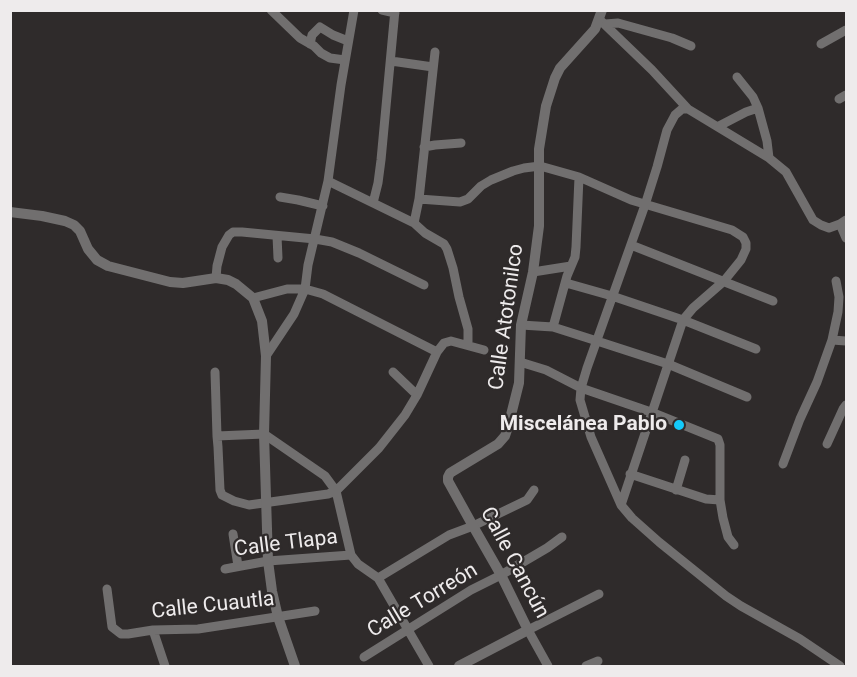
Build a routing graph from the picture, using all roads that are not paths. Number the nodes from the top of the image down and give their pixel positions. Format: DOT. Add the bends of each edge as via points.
graph roads {
  1 [pos="271,10"];
  2 [pos="354,10"];
  3 [pos="382,10"];
  4 [pos="395,12"];
  5 [pos="602,18"];
  6 [pos="846,30"];
  7 [pos="348,41"];
  8 [pos="310,44"];
  9 [pos="821,44"];
  10 [pos="691,46"];
  11 [pos="435,52"];
  12 [pos="345,60"];
  13 [pos="391,61"];
  14 [pos="433,68"];
  15 [pos="737,76"];
  16 [pos="758,108"];
  17 [pos="688,109"];
  18 [pos="718,126"];
  19 [pos="461,143"];
  20 [pos="424,147"];
  21 [pos="769,158"];
  22 [pos="540,166"];
  23 [pos="579,177"];
  24 [pos="328,181"];
  25 [pos="280,197"];
  26 [pos="419,199"];
  27 [pos="373,203"];
  28 [pos="645,205"];
  29 [pos="323,206"];
  30 [pos="10,212"];
  31 [pos="843,222"];
  32 [pos="414,223"];
  33 [pos="278,236"];
  34 [pos="846,238"];
  35 [pos="315,239"];
  36 [pos="631,245"];
  37 [pos="278,258"];
  38 [pos="571,266"];
  39 [pos="533,272"];
  40 [pos="216,278"];
  41 [pos="724,281"];
  42 [pos="836,281"];
  43 [pos="566,283"];
  44 [pos="424,285"];
  45 [pos="305,289"];
  46 [pos="612,296"];
  47 [pos="253,298"];
  48 [pos="772,300"];
  49 [pos="683,320"];
  50 [pos="521,325"];
  51 [pos="553,327"];
  52 [pos="832,340"];
  53 [pos="597,341"];
  54 [pos="846,341"];
  55 [pos="468,345"];
  56 [pos="756,349"];
  57 [pos="484,350"];
  58 [pos="437,352"];
  59 [pos="266,356"];
  60 [pos="520,362"];
  61 [pos="668,364"];
  62 [pos="216,372"];
  63 [pos="393,372"];
  64 [pos="580,388"];
  65 [pos="417,395"];
  66 [pos="747,398"];
  67 [pos="846,405"];
  68 [pos="651,412"];
  69 [pos="264,434"];
  70 [pos="217,436"];
  71 [pos="827,444"];
  72 [pos="686,460"];
  73 [pos="783,464"];
  74 [pos="630,474"];
  75 [pos="448,477"];
  76 [pos="534,490"];
  77 [pos="675,490"];
  78 [pos="336,491"];
  79 [pos="720,500"];
  80 [pos="266,504"];
  81 [pos="621,505"];
  82 [pos="473,526"];
  83 [pos="234,534"];
  84 [pos="562,537"];
  85 [pos="734,545"];
  86 [pos="351,555"];
  87 [pos="268,561"];
  88 [pos="238,566"];
  89 [pos="225,569"];
  90 [pos="501,575"];
  91 [pos="378,578"];
  92 [pos="107,589"];
  93 [pos="599,594"];
  94 [pos="315,611"];
  95 [pos="278,617"];
  96 [pos="153,630"];
  97 [pos="528,630"];
  98 [pos="408,631"];
  99 [pos="364,657"];
  100 [pos="598,661"];
  101 [pos="165,666"];
  102 [pos="296,666"];
  103 [pos="429,666"];
  104 [pos="459,666"];
  105 [pos="548,666"];
  106 [pos="586,666"];
  107 [pos="840,666"];
  1 -- 8 [label="street"];
  2 -- 7 [label="street"];
  3 -- 4 [label="street"];
  4 -- 13 [label="street"];
  5 -- 10 [label="street"];
  5 -- 17 [label="street"];
  5 -- 22 [label="street, Calle Atotonilco" via="555,78 546,106"];
  6 -- 9 [label="street"];
  7 -- 8 [label="street" via="320,27"];
  7 -- 12 [label="street"];
  8 -- 12 [label="street" via="330,58"];
  11 -- 14 [label="street"];
  12 -- 24 [label="street"];
  13 -- 14 [label="street"];
  13 -- 27 [label="street"];
  14 -- 20 [label="street"];
  15 -- 16 [label="street"];
  16 -- 18 [label="street"];
  16 -- 21 [label="street"];
  17 -- 18 [label="street"];
  17 -- 28 [label="street" via="675,115 667,130"];
  18 -- 21 [label="street"];
  19 -- 20 [label="street"];
  20 -- 26 [label="street"];
  21 -- 31 [label="street" via="786,172 813,220 829,228"];
  22 -- 23 [label="street"];
  22 -- 26 [label="street" via="490,180 460,202"];
  22 -- 39 [label="street, Calle Atotonilco"];
  23 -- 28 [label="street"];
  23 -- 38 [label="street" via="576,247"];
  24 -- 27 [label="street"];
  24 -- 29 [label="street"];
  25 -- 29 [label="street"];
  26 -- 32 [label="street"];
  27 -- 32 [label="street"];
  28 -- 36 [label="street"];
  28 -- 41 [label="street" via="732,230 742,237 746,249"];
  29 -- 35 [label="street"];
  30 -- 40 [label="street" via="74,225 97,260 108,266 183,284"];
  31 -- 34 [label="street"];
  32 -- 55 [label="street" via="447,249 468,329"];
  33 -- 35 [label="street"];
  33 -- 37 [label="street"];
  33 -- 40 [label="street" via="233,232 222,247"];
  35 -- 44 [label="street" via="359,253"];
  35 -- 45 [label="street"];
  36 -- 41 [label="street"];
  36 -- 46 [label="street"];
  38 -- 39 [label="street"];
  38 -- 43 [label="street"];
  39 -- 50 [label="street, Calle Atotonilco"];
  40 -- 47 [label="street" via="236,284"];
  41 -- 48 [label="street"];
  41 -- 49 [label="street"];
  42 -- 52 [label="street" via="838,312"];
  43 -- 46 [label="street"];
  43 -- 51 [label="street"];
  45 -- 47 [label="street" via="287,289"];
  45 -- 58 [label="street" via="323,294"];
  45 -- 59 [label="street" via="294,314"];
  46 -- 49 [label="street"];
  46 -- 53 [label="street"];
  47 -- 59 [label="street" via="262,321"];
  49 -- 56 [label="street"];
  49 -- 61 [label="street"];
  50 -- 51 [label="street"];
  50 -- 60 [label="street, Calle Atotonilco"];
  51 -- 53 [label="street"];
  52 -- 54 [label="street"];
  52 -- 73 [label="street"];
  53 -- 61 [label="street"];
  53 -- 64 [label="street"];
  55 -- 57 [label="street"];
  55 -- 58 [label="street" via="451,340"];
  58 -- 65 [label="street"];
  59 -- 69 [label="street"];
  60 -- 64 [label="street"];
  60 -- 75 [label="street, Calle Atotonilco" via="519,383 505,436"];
  61 -- 66 [label="street"];
  61 -- 68 [label="street"];
  62 -- 70 [label="street"];
  63 -- 65 [label="street"];
  64 -- 68 [label="street"];
  64 -- 81 [label="street" via="579,400 591,437"];
  65 -- 78 [label="street" via="392,433"];
  67 -- 71 [label="street"];
  68 -- 74 [label="street"];
  68 -- 79 [label="street" via="717,439"];
  69 -- 70 [label="street"];
  69 -- 78 [label="street" via="326,476"];
  69 -- 80 [label="street"];
  70 -- 80 [label="street" via="222,495 249,505"];
  72 -- 77 [label="street"];
  74 -- 77 [label="street"];
  74 -- 81 [label="street"];
  75 -- 82 [label="street, Calle Cancún"];
  76 -- 82 [label="street" via="528,500"];
  77 -- 79 [label="street"];
  78 -- 80 [label="street"];
  78 -- 86 [label="street"];
  79 -- 85 [label="street" via="728,537"];
  80 -- 87 [label="street"];
  81 -- 107 [label="street" via="659,542 726,596"];
  82 -- 90 [label="street, Calle Cancún"];
  82 -- 91 [label="street"];
  83 -- 88 [label="street"];
  84 -- 90 [label="street, Calle Torreón"];
  86 -- 87 [label="street, Calle Tlapa"];
  86 -- 91 [label="street"];
  87 -- 88 [label="street, Calle Tlapa"];
  87 -- 95 [label="street"];
  88 -- 89 [label="street, Calle Tlapa"];
  90 -- 97 [label="street, Calle Cancún"];
  90 -- 98 [label="street, Calle Torreón"];
  91 -- 98 [label="street"];
  92 -- 96 [label="street, Calle Cuautla" via="116,632"];
  93 -- 97 [label="street"];
  94 -- 95 [label="street, Calle Cuautla"];
  95 -- 96 [label="street, Calle Cuautla" via="198,629"];
  95 -- 102 [label="street"];
  96 -- 101 [label="street"];
  97 -- 104 [label="street"];
  97 -- 105 [label="street, Calle Cancún"];
  98 -- 99 [label="street, Calle Torreón"];
  98 -- 103 [label="street"];
  100 -- 106 [label="street"];
}
